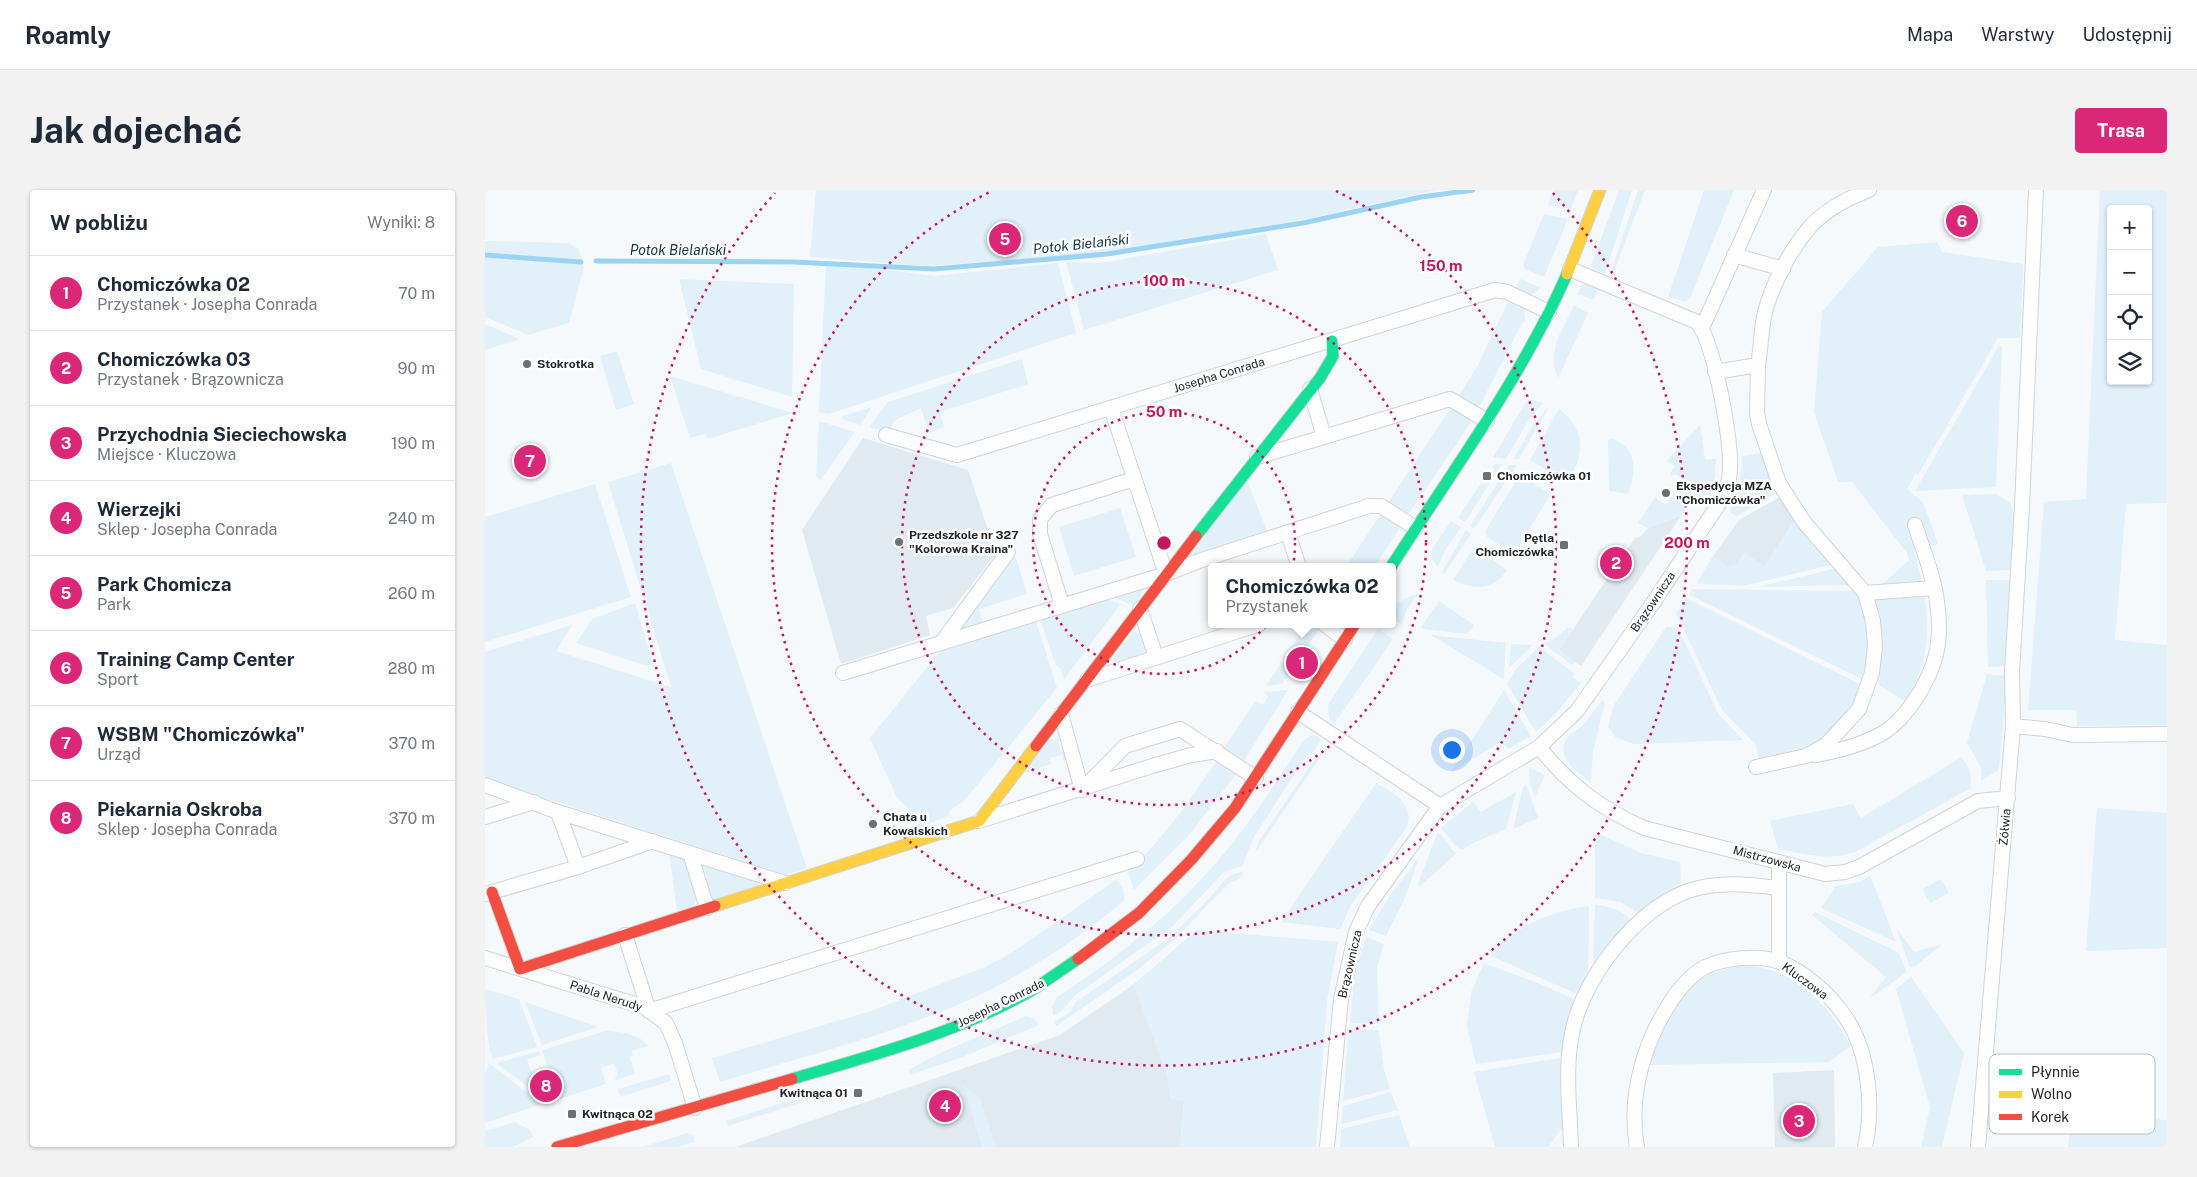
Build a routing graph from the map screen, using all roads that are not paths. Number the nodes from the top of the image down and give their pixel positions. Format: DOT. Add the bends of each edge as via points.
graph roads {
  1 [pos="1600,190"];
  2 [pos="1763,190"];
  3 [pos="1869,190"];
  4 [pos="2036,190"];
  5 [pos="1735,255"];
  6 [pos="1570,269"];
  7 [pos="1783,269"];
  8 [pos="1549,312"];
  9 [pos="1702,328"];
  10 [pos="1332,341"];
  11 [pos="1758,365"];
  12 [pos="1715,372"];
  13 [pos="1310,389"];
  14 [pos="1111,408"];
  15 [pos="1487,421"];
  16 [pos="886,435"];
  17 [pos="1324,437"];
  18 [pos="1256,458"];
  19 [pos="1134,479"];
  20 [pos="1915,525"];
  21 [pos="1416,528"];
  22 [pos="1288,533"];
  23 [pos="1008,552"];
  24 [pos="1298,563"];
  25 [pos="1394,563"];
  26 [pos="1165,574"];
  27 [pos="1934,588"];
  28 [pos="1865,593"];
  29 [pos="1062,606"];
  30 [pos="1141,609"];
  31 [pos="1247,628"];
  32 [pos="1329,628"];
  33 [pos="1352,628"];
  34 [pos="1345,640"];
  35 [pos="942,642"];
  36 [pos="1156,657"];
  37 [pos="843,673"];
  38 [pos="1087,680"];
  39 [pos="1298,712"];
  40 [pos="1061,714"];
  41 [pos="2013,726"];
  42 [pos="2167,734"];
  43 [pos="1539,747"];
  44 [pos="1217,751"];
  45 [pos="1807,756"];
  46 [pos="1756,767"];
  47 [pos="1256,778"];
  48 [pos="485,785"];
  49 [pos="1082,790"];
  50 [pos="2008,798"];
  51 [pos="534,802"];
  52 [pos="1440,806"];
  53 [pos="558,812"];
  54 [pos="485,817"];
  55 [pos="979,821"];
  56 [pos="653,841"];
  57 [pos="690,853"];
  58 [pos="1137,858"];
  59 [pos="1779,862"];
  60 [pos="578,867"];
  61 [pos="785,883"];
  62 [pos="1779,888"];
  63 [pos="489,893"];
  64 [pos="707,908"];
  65 [pos="625,935"];
  66 [pos="485,958"];
  67 [pos="1779,961"];
  68 [pos="520,969"];
  69 [pos="649,1011"];
  70 [pos="695,1108"];
  71 [pos="557,1147"];
  72 [pos="1327,1147"];
  73 [pos="1571,1147"];
  74 [pos="1637,1147"];
  75 [pos="1865,1147"];
  76 [pos="1977,1147"];
  1 -- 6 [label="street"];
  2 -- 5 [label="street"];
  3 -- 7 [label="street" via="1831,209 1811,226"];
  4 -- 41 [label="street, Żółwia" via="2012,671"];
  5 -- 7 [label="street"];
  5 -- 9 [label="street"];
  6 -- 8 [label="street"];
  6 -- 9 [label="street" via="1697,322"];
  7 -- 11 [label="street" via="1765,314"];
  8 -- 10 [label="street, Josepha Conrada" via="1507,292 1495,290"];
  8 -- 15 [label="street"];
  9 -- 12 [label="street, Brązownicza"];
  10 -- 13 [label="street" via="1332,359"];
  10 -- 14 [label="street, Josepha Conrada"];
  11 -- 12 [label="street"];
  11 -- 28 [label="street" via="1759,424 1779,483 1804,522"];
  12 -- 43 [label="street, Brązownicza" via="1730,458 1724,496 1577,710"];
  13 -- 17 [label="street"];
  13 -- 18 [label="street"];
  14 -- 16 [label="street, Josepha Conrada" via="957,455"];
  14 -- 19 [label="street"];
  15 -- 17 [label="street" via="1450,399"];
  15 -- 21 [label="street"];
  17 -- 18 [label="street"];
  18 -- 26 [label="street"];
  19 -- 26 [label="street"];
  19 -- 29 [label="street" via="1052,505 1040,519 1040,534"];
  20 -- 27 [label="street"];
  21 -- 22 [label="street" via="1381,506 1369,506"];
  21 -- 25 [label="street"];
  22 -- 24 [label="street"];
  22 -- 26 [label="street"];
  23 -- 35 [label="street"];
  26 -- 29 [label="street"];
  26 -- 30 [label="street"];
  27 -- 28 [label="street"];
  27 -- 45 [label="street" via="1939,637 1935,662 1922,689 1898,722 1866,742 1839,751"];
  28 -- 45 [label="street" via="1873,621 1875,646 1868,685 1859,709 1826,745"];
  29 -- 35 [label="street"];
  30 -- 36 [label="street"];
  30 -- 38 [label="street"];
  31 -- 36 [label="street"];
  32 -- 34 [label="street"];
  33 -- 34 [label="street, Josepha Conrada"];
  34 -- 39 [label="street, Josepha Conrada"];
  35 -- 37 [label="street"];
  36 -- 38 [label="street"];
  38 -- 40 [label="street"];
  39 -- 47 [label="street, Josepha Conrada"];
  39 -- 52 [label="street"];
  40 -- 49 [label="street"];
  40 -- 55 [label="street"];
  41 -- 42 [label="street" via="2073,735"];
  41 -- 50 [label="street, Żółwia"];
  43 -- 52 [label="street, Brązownicza"];
  43 -- 59 [label="street, Mistrzowska" via="1570,782 1621,818 1644,828"];
  44 -- 47 [label="street"];
  44 -- 49 [label="street" via="1152,766"];
  44 -- 49 [label="street" via="1181,729 1125,746"];
  45 -- 46 [label="street"];
  47 -- 70 [label="street, Josepha Conrada" via="1213,836 1167,885 1099,944 1033,989 967,1021 861,1059"];
  48 -- 51 [label="street"];
  49 -- 55 [label="street"];
  50 -- 59 [label="street, Mistrzowska" via="1978,801 1845,872 1825,874"];
  50 -- 76 [label="street, Żółwia"];
  51 -- 53 [label="street"];
  51 -- 54 [label="street"];
  52 -- 72 [label="street, Brązownicza" via="1369,906 1357,932 1341,999"];
  53 -- 56 [label="street"];
  53 -- 60 [label="street"];
  55 -- 61 [label="street"];
  56 -- 57 [label="street"];
  56 -- 60 [label="street"];
  57 -- 61 [label="street"];
  57 -- 64 [label="street"];
  58 -- 69 [label="street"];
  59 -- 62 [label="street"];
  60 -- 63 [label="street"];
  61 -- 64 [label="street"];
  62 -- 67 [label="street"];
  62 -- 73 [label="street" via="1716,884 1686,892 1656,908 1608,958 1591,984 1573,1029 1569,1060"];
  63 -- 68 [label="street"];
  64 -- 65 [label="street"];
  65 -- 68 [label="street"];
  65 -- 69 [label="street"];
  66 -- 68 [label="street, Pabla Nerudy"];
  67 -- 74 [label="street, Kluczowa" via="1744,958 1705,968 1689,980 1672,1001 1656,1027 1639,1074 1635,1097"];
  67 -- 75 [label="street, Kluczowa" via="1821,990 1851,1028 1866,1078 1869,1130"];
  68 -- 69 [label="street, Pabla Nerudy"];
  69 -- 70 [label="street, Pabla Nerudy" via="666,1023"];
  70 -- 71 [label="street, Josepha Conrada"];
}
